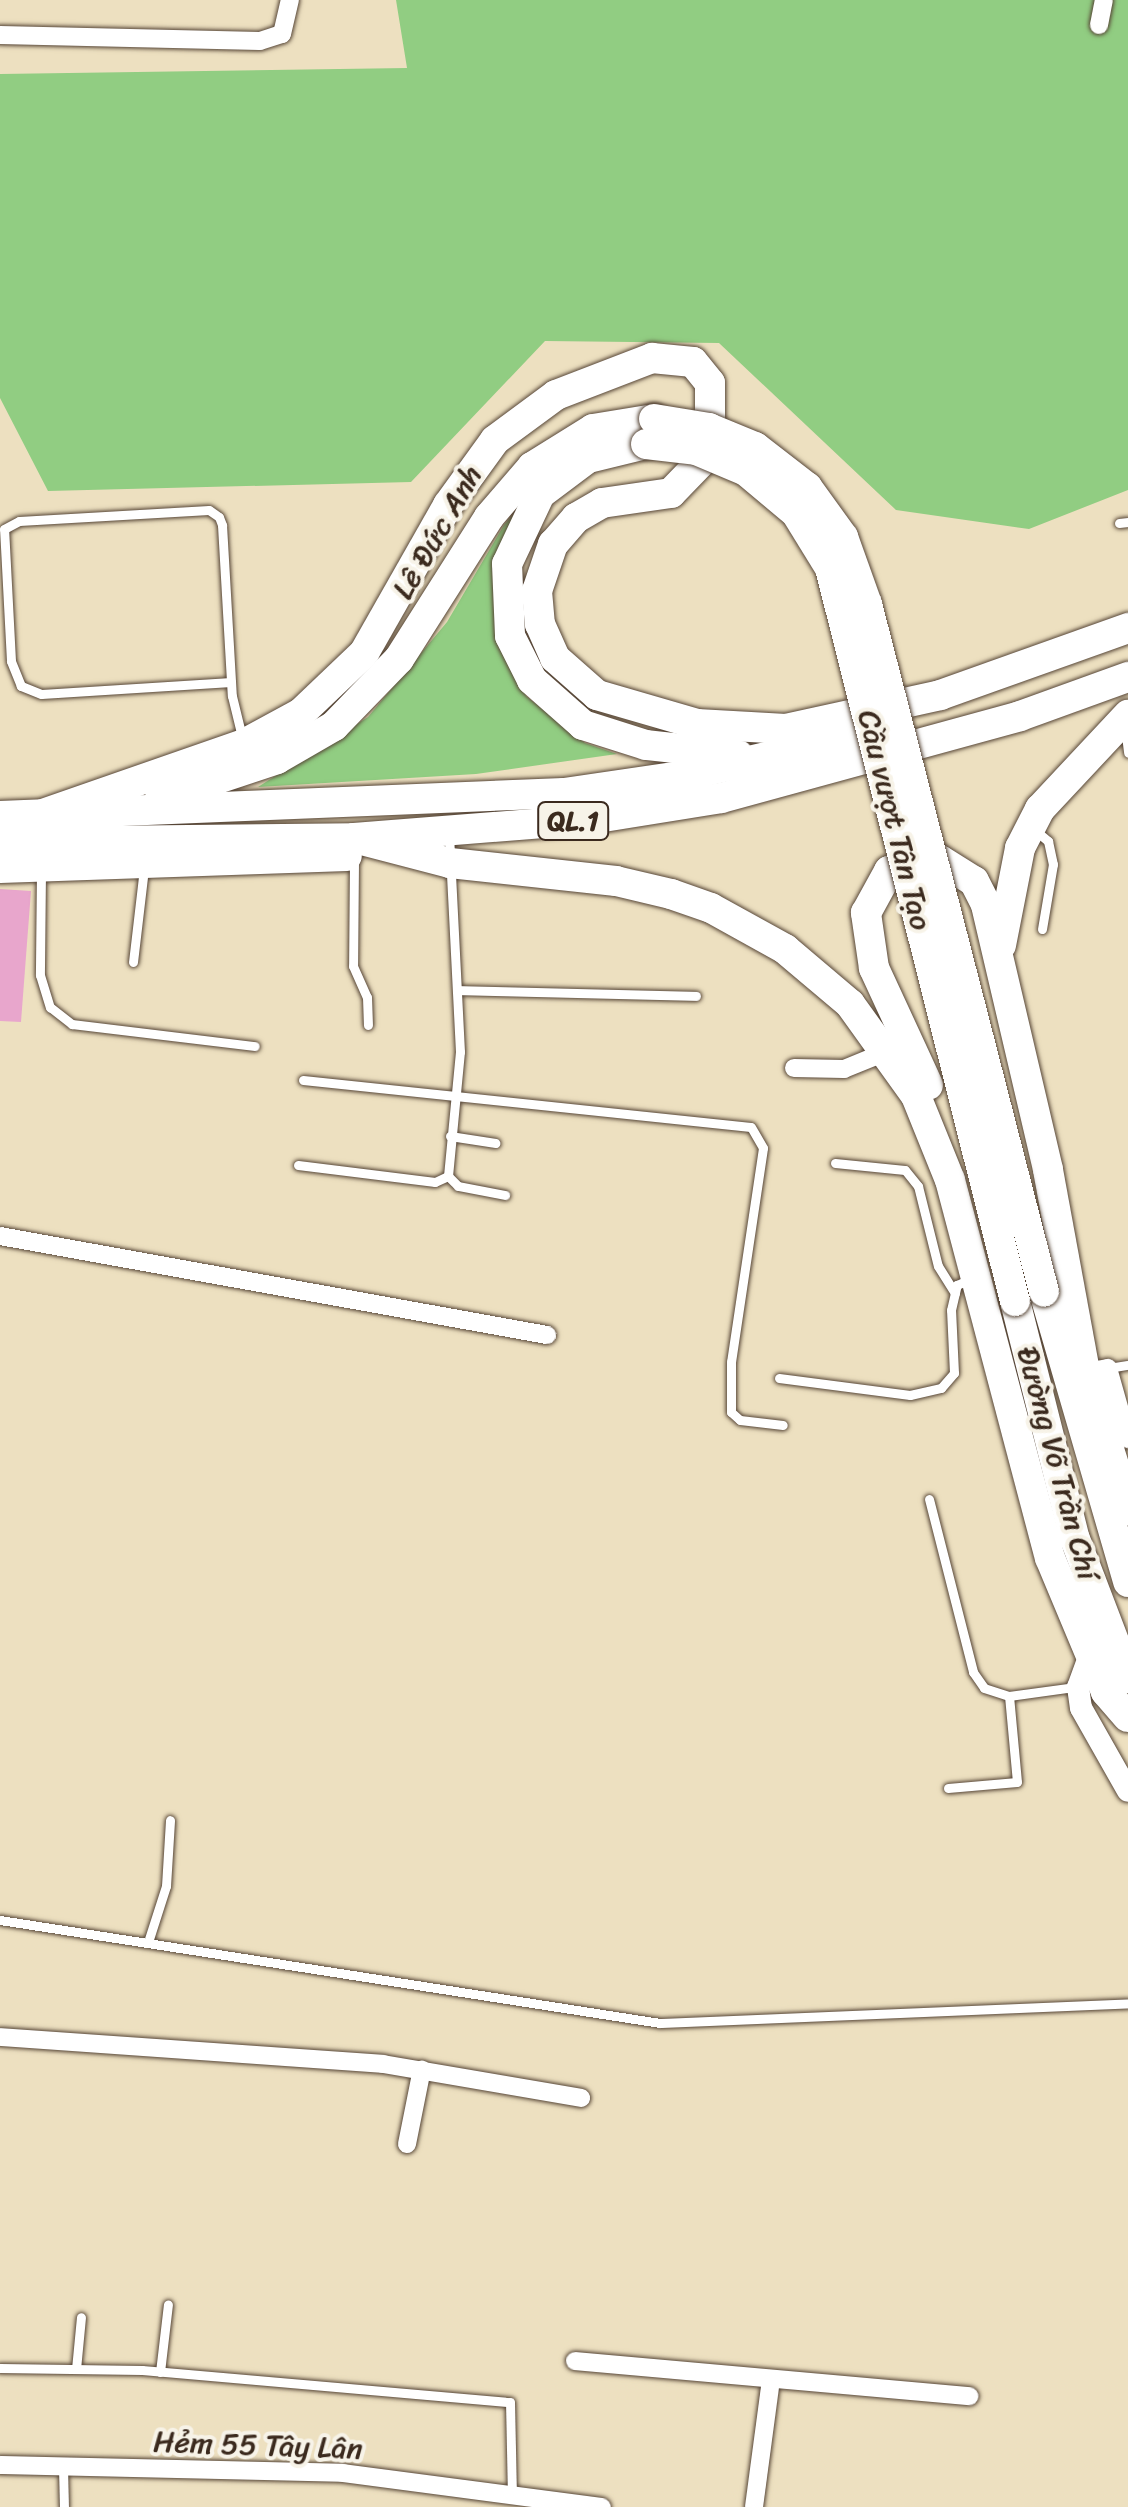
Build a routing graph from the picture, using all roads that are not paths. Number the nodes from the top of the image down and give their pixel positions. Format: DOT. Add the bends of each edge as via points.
graph roads {
  1 [pos="290,0"];
  2 [pos="1104,0"];
  3 [pos="1099,25"];
  4 [pos="0,35"];
  5 [pos="650,431"];
  6 [pos="1128,628"];
  7 [pos="1128,644"];
  8 [pos="516,651"];
  9 [pos="1091,651"];
  10 [pos="1128,677"];
  11 [pos="231,682"];
  12 [pos="620,706"];
  13 [pos="1127,711"];
  14 [pos="1128,753"];
  15 [pos="248,756"];
  16 [pos="770,757"];
  17 [pos="123,809"];
  18 [pos="15,813"];
  19 [pos="1030,826"];
  20 [pos="0,842"];
  21 [pos="335,848"];
  22 [pos="450,848"];
  23 [pos="145,866"];
  24 [pos="0,868"];
  25 [pos="41,868"];
  26 [pos="1042,929"];
  27 [pos="1000,958"];
  28 [pos="133,962"];
  29 [pos="458,990"];
  30 [pos="696,996"];
  31 [pos="368,1024"];
  32 [pos="254,1046"];
  33 [pos="888,1051"];
  34 [pos="794,1068"];
  35 [pos="303,1080"];
  36 [pos="454,1099"];
  37 [pos="450,1136"];
  38 [pos="495,1143"];
  39 [pos="835,1163"];
  40 [pos="298,1165"];
  41 [pos="448,1176"];
  42 [pos="950,1180"];
  43 [pos="506,1196"];
  44 [pos="0,1236"];
  45 [pos="965,1285"];
  46 [pos="1015,1301"];
  47 [pos="547,1335"];
  48 [pos="1128,1365"];
  49 [pos="1096,1370"];
  50 [pos="779,1378"];
  51 [pos="783,1425"];
  52 [pos="1128,1439"];
  53 [pos="929,1498"];
  54 [pos="1128,1510"];
  55 [pos="1128,1582"];
  56 [pos="1089,1658"];
  57 [pos="1128,1678"];
  58 [pos="1078,1687"];
  59 [pos="1010,1696"];
  60 [pos="1128,1716"];
  61 [pos="948,1788"];
  62 [pos="1128,1790"];
  63 [pos="170,1820"];
  64 [pos="0,1920"];
  65 [pos="149,1939"];
  66 [pos="1128,2002"];
  67 [pos="0,2036"];
  68 [pos="422,2069"];
  69 [pos="581,2098"];
  70 [pos="408,2144"];
  71 [pos="168,2304"];
  72 [pos="81,2317"];
  73 [pos="575,2361"];
  74 [pos="0,2368"];
  75 [pos="76,2369"];
  76 [pos="160,2372"];
  77 [pos="771,2380"];
  78 [pos="968,2396"];
  79 [pos="0,2466"];
  80 [pos="63,2467"];
  81 [pos="512,2502"];
  82 [pos="64,2507"];
  83 [pos="602,2507"];
  84 [pos="754,2507"];
  1 -- 4 [label="street" via="282,34 260,42"];
  2 -- 3 [label="street"];
  5 -- 8 [label="highway" via="570,468 530,508 504,583"];
  5 -- 15 [label="highway" via="592,429 532,467 489,517 371,694 316,739"];
  5 -- 46 [label="highway, Cầu vượt Tân Tạo, bridge" via="746,471 796,512 830,568"];
  5 -- 55 [label="highway, Đường Võ Trần Chí, bridge" via="709,428 755,447 807,487 843,537"];
  6 -- 9 [label="highway, Lê Đức Anh / QL.1"];
  7 -- 9 [label="highway, Lê Đức Anh / QL.1"];
  8 -- 12 [label="highway" via="572,696"];
  8 -- 16 [label="highway" via="550,700 604,734 646,746"];
  9 -- 12 [label="highway, Lê Đức Anh / QL.1" via="786,730 727,728"];
  9 -- 16 [label="highway, Lê Đức Anh / QL.1" via="933,715"];
  10 -- 22 [label="highway, QL.1" via="1020,716 720,798"];
  11 -- 11 [label="lane" via="222,525 208,510 19,521 4,529 10,661 21,686 41,694"];
  11 -- 15 [label="lane"];
  12 -- 15 [label="highway, Lê Đức Anh / QL.1" via="582,687 555,658 540,624 540,574 553,544 587,510 671,493 693,475 712,402 703,370 682,357 652,358 596,376 509,427 464,479 352,667"];
  13 -- 14 [label="lane"];
  13 -- 19 [label="highway"];
  13 -- 22 [label="highway, QL.1" via="715,815"];
  15 -- 17 [label="highway"];
  15 -- 18 [label="highway, Lê Đức Anh / QL.1"];
  16 -- 17 [label="highway, Lê Đức Anh / QL.1" via="643,782 482,800"];
  17 -- 18 [label="highway, Lê Đức Anh / QL.1"];
  19 -- 26 [label="lane" via="1048,841 1053,864"];
  19 -- 27 [label="highway" via="1013,877"];
  20 -- 21 [label="highway, QL.1"];
  21 -- 22 [label="highway, QL.1"];
  21 -- 22 [label="highway"];
  21 -- 23 [label="highway, QL.1"];
  21 -- 31 [label="lane"];
  22 -- 29 [label="lane"];
  22 -- 33 [label="highway" via="712,908 820,976"];
  23 -- 25 [label="highway, QL.1"];
  23 -- 28 [label="lane"];
  24 -- 25 [label="highway, QL.1"];
  25 -- 32 [label="lane" via="40,975 50,1006 72,1024"];
  27 -- 42 [label="highway" via="986,904 974,881 952,863 900,866 874,890 866,913 868,947 927,1079"];
  27 -- 49 [label="highway"];
  29 -- 30 [label="lane"];
  29 -- 36 [label="lane"];
  33 -- 34 [label="street" via="844,1068"];
  33 -- 42 [label="highway" via="916,1096"];
  35 -- 36 [label="lane"];
  36 -- 37 [label="lane"];
  36 -- 51 [label="lane" via="752,1127 763,1148 732,1362 731,1412 740,1420"];
  37 -- 38 [label="lane"];
  37 -- 41 [label="lane"];
  39 -- 45 [label="lane" via="905,1170 918,1186 938,1266"];
  40 -- 41 [label="lane" via="435,1182"];
  41 -- 43 [label="lane" via="458,1186"];
  42 -- 45 [label="highway"];
  44 -- 47 [label="street"];
  45 -- 50 [label="lane" via="954,1374 940,1388 910,1395"];
  45 -- 56 [label="highway" via="1050,1558"];
  46 -- 57 [label="highway, Đường Võ Trần Chí" via="1075,1539"];
  48 -- 49 [label="lane"];
  49 -- 52 [label="street"];
  49 -- 54 [label="highway"];
  53 -- 59 [label="lane" via="973,1672 984,1688"];
  56 -- 58 [label="street"];
  56 -- 60 [label="highway"];
  58 -- 59 [label="lane"];
  58 -- 62 [label="street" via="1086,1721"];
  59 -- 61 [label="lane" via="1017,1782"];
  63 -- 65 [label="lane" via="166,1886"];
  64 -- 65 [label="lane"];
  65 -- 66 [label="lane" via="660,2023"];
  67 -- 68 [label="street"];
  68 -- 69 [label="street"];
  68 -- 70 [label="street"];
  71 -- 76 [label="lane"];
  72 -- 75 [label="lane"];
  73 -- 77 [label="street"];
  74 -- 75 [label="lane"];
  75 -- 76 [label="lane"];
  76 -- 81 [label="lane" via="510,2402"];
  77 -- 78 [label="street"];
  77 -- 84 [label="street"];
  79 -- 80 [label="street, Hẻm 55 Tây Lân"];
  80 -- 81 [label="street, Hẻm 55 Tây Lân" via="342,2472"];
  80 -- 82 [label="lane"];
  81 -- 83 [label="street, Hẻm 55 Tây Lân"];
}
